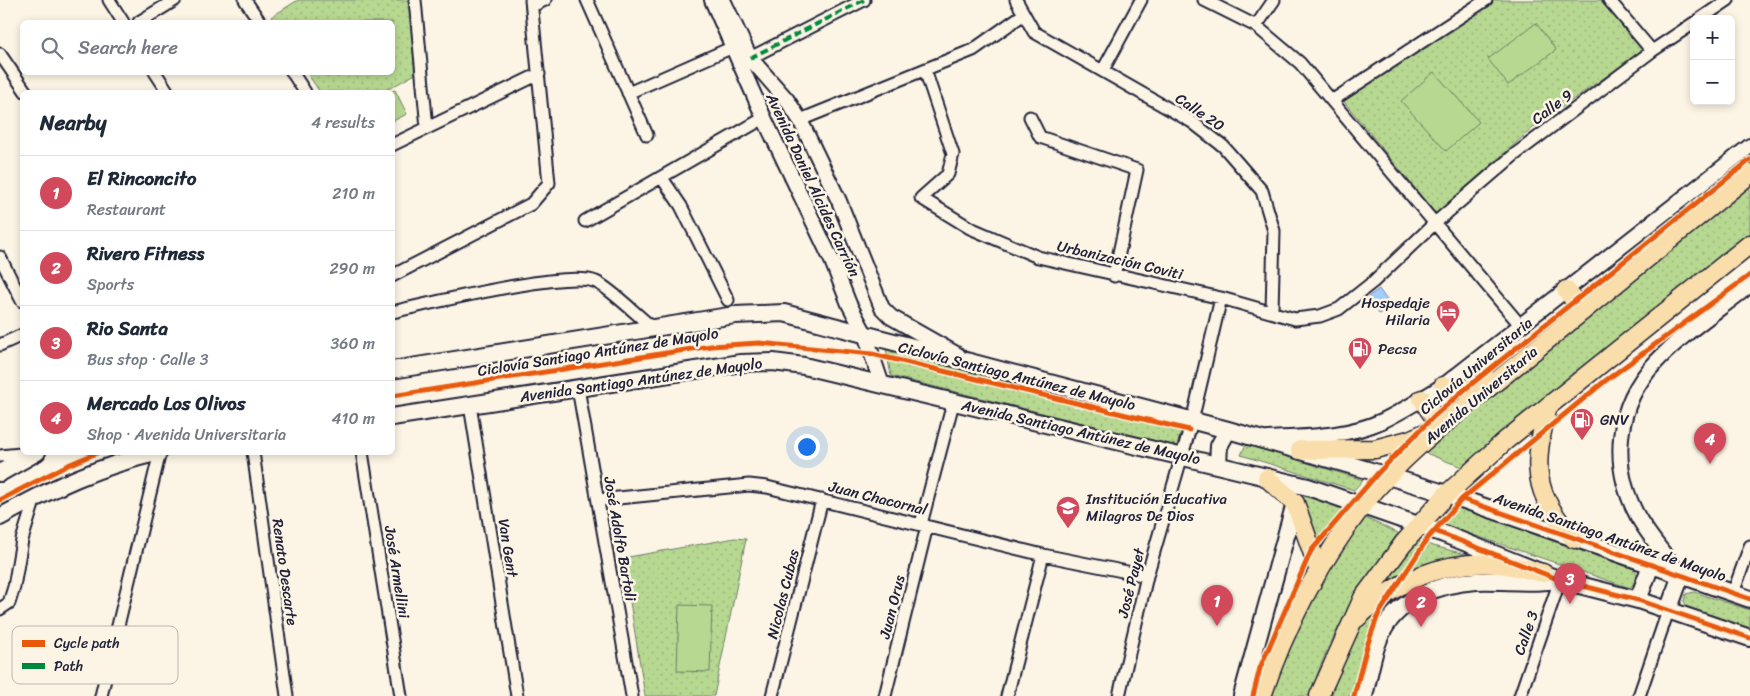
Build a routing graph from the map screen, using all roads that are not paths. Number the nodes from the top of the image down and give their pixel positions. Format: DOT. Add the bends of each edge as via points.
graph roads {
  1 [pos="109,0"];
  2 [pos="175,0"];
  3 [pos="245,0"];
  4 [pos="415,0"];
  5 [pos="544,0"];
  6 [pos="586,0"];
  7 [pos="712,0"];
  8 [pos="724,0"];
  9 [pos="864,0"];
  10 [pos="1016,0"];
  11 [pos="1142,0"];
  12 [pos="1204,0"];
  13 [pos="1274,0"];
  14 [pos="1486,0"];
  15 [pos="1610,0"];
  16 [pos="1728,0"];
  17 [pos="531,3"];
  18 [pos="1024,14"];
  19 [pos="1706,15"];
  20 [pos="122,20"];
  21 [pos="142,20"];
  22 [pos="259,20"];
  23 [pos="1256,26"];
  24 [pos="1690,26"];
  25 [pos="733,47"];
  26 [pos="1652,51"];
  27 [pos="0,54"];
  28 [pos="750,58"];
  29 [pos="925,70"];
  30 [pos="1102,70"];
  31 [pos="539,74"];
  32 [pos="157,75"];
  33 [pos="294,75"];
  34 [pos="25,90"];
  35 [pos="167,90"];
  36 [pos="304,90"];
  37 [pos="628,92"];
  38 [pos="1333,100"];
  39 [pos="1030,117"];
  40 [pos="764,118"];
  41 [pos="800,120"];
  42 [pos="427,128"];
  43 [pos="647,135"];
  44 [pos="395,144"];
  45 [pos="1750,146"];
  46 [pos="1750,174"];
  47 [pos="662,178"];
  48 [pos="584,221"];
  49 [pos="1435,223"];
  50 [pos="1750,244"];
  51 [pos="0,256"];
  52 [pos="395,274"];
  53 [pos="1114,276"];
  54 [pos="1750,285"];
  55 [pos="1566,290"];
  56 [pos="20,297"];
  57 [pos="1221,298"];
  58 [pos="728,300"];
  59 [pos="395,311"];
  60 [pos="1583,311"];
  61 [pos="1272,312"];
  62 [pos="1521,326"];
  63 [pos="653,328"];
  64 [pos="865,334"];
  65 [pos="20,336"];
  66 [pos="0,345"];
  67 [pos="969,362"];
  68 [pos="395,370"];
  69 [pos="1512,370"];
  70 [pos="882,386"];
  71 [pos="1443,386"];
  72 [pos="578,388"];
  73 [pos="1422,399"];
  74 [pos="953,402"];
  75 [pos="470,405"];
  76 [pos="1548,406"];
  77 [pos="395,417"];
  78 [pos="1192,421"];
  79 [pos="1440,426"];
  80 [pos="1228,430"];
  81 [pos="1263,440"];
  82 [pos="1300,450"];
  83 [pos="20,454"];
  84 [pos="33,455"];
  85 [pos="148,455"];
  86 [pos="158,455"];
  87 [pos="253,455"];
  88 [pos="362,455"];
  89 [pos="1182,455"];
  90 [pos="0,456"];
  91 [pos="1218,464"];
  92 [pos="0,473"];
  93 [pos="1389,476"];
  94 [pos="1266,478"];
  95 [pos="1447,494"];
  96 [pos="35,498"];
  97 [pos="598,500"];
  98 [pos="822,500"];
  99 [pos="1295,503"];
  100 [pos="1362,506"];
  101 [pos="0,517"];
  102 [pos="924,525"];
  103 [pos="1419,526"];
  104 [pos="1574,539"];
  105 [pos="1750,546"];
  106 [pos="1043,555"];
  107 [pos="1651,565"];
  108 [pos="1319,571"];
  109 [pos="1543,573"];
  110 [pos="1681,575"];
  111 [pos="1147,576"];
  112 [pos="1560,580"];
  113 [pos="1733,593"];
  114 [pos="1750,599"];
  115 [pos="1638,600"];
  116 [pos="0,608"];
  117 [pos="1668,610"];
  118 [pos="118,626"];
  119 [pos="1350,626"];
  120 [pos="1750,638"];
  121 [pos="287,696"];
  122 [pos="401,696"];
  123 [pos="517,696"];
  124 [pos="632,696"];
  125 [pos="772,696"];
  126 [pos="886,696"];
  127 [pos="1008,696"];
  128 [pos="1119,696"];
  129 [pos="1242,696"];
  130 [pos="1262,696"];
  131 [pos="1319,696"];
  132 [pos="1364,696"];
  133 [pos="1520,696"];
  134 [pos="1640,696"];
  1 -- 20 [label="street"];
  2 -- 21 [label="street"];
  3 -- 22 [label="street"];
  4 -- 42 [label="street"];
  5 -- 17 [label="street"];
  6 -- 37 [label="street"];
  7 -- 25 [label="street, Avenida Daniel Alcides Carrión"];
  8 -- 28 [label="street, Avenida Daniel Alcides Carrión"];
  9 -- 28 [label="street"];
  10 -- 18 [label="street, Calle 20"];
  11 -- 30 [label="street"];
  12 -- 23 [label="street"];
  13 -- 23 [label="street"];
  14 -- 38 [label="street"];
  15 -- 26 [label="street"];
  16 -- 19 [label="street"];
  17 -- 31 [label="street"];
  18 -- 29 [label="street" via="973,50"];
  18 -- 30 [label="street, Calle 20" via="1034,32"];
  23 -- 38 [label="street" via="1300,63"];
  24 -- 26 [label="street, Calle 9"];
  25 -- 37 [label="street"];
  25 -- 40 [label="street, Avenida Daniel Alcides Carrión"];
  26 -- 49 [label="street, Calle 9" via="1513,156"];
  27 -- 34 [label="street"];
  28 -- 41 [label="street, Avenida Daniel Alcides Carrión"];
  29 -- 41 [label="street"];
  29 -- 53 [label="street, Urbanización Coviti" via="953,154 948,174 921,198 970,228 1038,257"];
  30 -- 61 [label="street, Calle 20" via="1192,122 1223,146 1262,190 1274,231"];
  31 -- 42 [label="street"];
  31 -- 52 [label="street" via="549,183 531,204"];
  32 -- 35 [label="street"];
  33 -- 36 [label="street"];
  37 -- 43 [label="street"];
  38 -- 49 [label="street"];
  39 -- 53 [label="street" via="1040,138 1137,170"];
  40 -- 47 [label="street"];
  40 -- 64 [label="street, Avenida Daniel Alcides Carrión"];
  41 -- 67 [label="street, Avenida Daniel Alcides Carrión" via="840,201 882,308 891,317"];
  42 -- 44 [label="street"];
  45 -- 55 [label="street, Avenida Universitaria"];
  46 -- 60 [label="main road, Avenida Universitaria"];
  47 -- 48 [label="street"];
  47 -- 58 [label="street" via="681,206"];
  49 -- 61 [label="street, Urbanización Coviti" via="1373,282 1339,309 1320,316 1295,319"];
  49 -- 62 [label="street"];
  50 -- 76 [label="main road"];
  51 -- 56 [label="street"];
  53 -- 57 [label="street, Urbanización Coviti"];
  54 -- 110 [label="street" via="1657,361 1634,392 1626,409 1620,446 1626,491 1649,533"];
  55 -- 60 [label="main road"];
  55 -- 62 [label="street, Avenida Universitaria"];
  57 -- 61 [label="street, Urbanización Coviti"];
  57 -- 78 [label="street, José Payet"];
  59 -- 63 [label="street" via="554,280 584,278 598,282"];
  60 -- 69 [label="main road, Avenida Universitaria"];
  62 -- 71 [label="street, Avenida Universitaria"];
  63 -- 64 [label="main road, Avenida Santiago Antúnez de Mayolo" via="735,314 784,313"];
  63 -- 68 [label="main road, Avenida Santiago Antúnez de Mayolo"];
  64 -- 67 [label="main road, Avenida Santiago Antúnez de Mayolo"];
  64 -- 70 [label="street, Avenida Daniel Alcides Carrión"];
  65 -- 66 [label="street"];
  67 -- 78 [label="main road, Avenida Santiago Antúnez de Mayolo"];
  69 -- 71 [label="main road" via="1464,390"];
  69 -- 79 [label="main road, Avenida Universitaria"];
  70 -- 72 [label="main road, Avenida Santiago Antúnez de Mayolo" via="804,366 772,362 741,363"];
  70 -- 74 [label="main road, Avenida Santiago Antúnez de Mayolo"];
  71 -- 73 [label="street, Avenida Universitaria"];
  72 -- 75 [label="main road, Avenida Santiago Antúnez de Mayolo"];
  72 -- 97 [label="street, José Adolfo Bartoli"];
  73 -- 79 [label="main road"];
  73 -- 81 [label="street, Avenida Universitaria" via="1381,422 1350,431"];
  74 -- 89 [label="main road, Avenida Santiago Antúnez de Mayolo"];
  74 -- 102 [label="street, Juan Orus"];
  75 -- 77 [label="main road, Avenida Santiago Antúnez de Mayolo"];
  75 -- 123 [label="street, Van Gent"];
  76 -- 95 [label="main road"];
  76 -- 104 [label="main road" via="1540,435 1538,477 1543,495"];
  78 -- 80 [label="main road, Avenida Santiago Antúnez de Mayolo"];
  78 -- 89 [label="street, José Payet"];
  79 -- 82 [label="main road" via="1409,440 1375,449"];
  79 -- 93 [label="main road, Avenida Universitaria"];
  80 -- 81 [label="main road, Avenida Santiago Antúnez de Mayolo"];
  80 -- 91 [label="main road" via="1219,446"];
  81 -- 82 [label="main road, Avenida Santiago Antúnez de Mayolo"];
  82 -- 93 [label="main road, Avenida Santiago Antúnez de Mayolo"];
  83 -- 90 [label="street"];
  84 -- 92 [label="main road"];
  85 -- 96 [label="main road" via="93,470"];
  86 -- 118 [label="street"];
  87 -- 121 [label="street, Renato Descarte"];
  88 -- 122 [label="street, José Armellini"];
  89 -- 91 [label="main road, Avenida Santiago Antúnez de Mayolo"];
  89 -- 111 [label="street, José Payet"];
  91 -- 94 [label="main road, Avenida Santiago Antúnez de Mayolo"];
  93 -- 95 [label="main road, Avenida Santiago Antúnez de Mayolo"];
  93 -- 100 [label="main road, Avenida Universitaria"];
  94 -- 99 [label="main road"];
  94 -- 100 [label="main road, Avenida Santiago Antúnez de Mayolo" via="1308,487"];
  95 -- 103 [label="main road"];
  95 -- 104 [label="main road, Avenida Santiago Antúnez de Mayolo"];
  96 -- 101 [label="main road"];
  96 -- 116 [label="street" via="22,540 14,588 9,602"];
  97 -- 98 [label="street, Juan Chacornal" via="749,485 767,486"];
  97 -- 124 [label="street, José Adolfo Bartoli"];
  98 -- 102 [label="street, Juan Chacornal"];
  98 -- 125 [label="street, Nicolas Cubas"];
  99 -- 108 [label="main road"];
  99 -- 129 [label="main road"];
  100 -- 103 [label="main road, Avenida Santiago Antúnez de Mayolo"];
  100 -- 108 [label="main road, Avenida Universitaria"];
  102 -- 106 [label="street, Juan Chacornal"];
  102 -- 126 [label="street, Juan Orus"];
  103 -- 109 [label="main road, Avenida Santiago Antúnez de Mayolo"];
  103 -- 119 [label="main road" via="1378,576"];
  104 -- 107 [label="main road, Avenida Santiago Antúnez de Mayolo"];
  105 -- 113 [label="street"];
  106 -- 111 [label="street, Juan Chacornal"];
  106 -- 127 [label="street"];
  107 -- 110 [label="main road, Avenida Santiago Antúnez de Mayolo"];
  107 -- 115 [label="main road"];
  108 -- 130 [label="main road, Avenida Universitaria" via="1279,648"];
  109 -- 112 [label="main road, Avenida Santiago Antúnez de Mayolo"];
  109 -- 119 [label="main road" via="1498,564 1449,566 1408,581 1385,594"];
  110 -- 113 [label="main road, Avenida Santiago Antúnez de Mayolo"];
  110 -- 117 [label="main road"];
  111 -- 128 [label="street, José Payet"];
  112 -- 115 [label="main road, Avenida Santiago Antúnez de Mayolo"];
  112 -- 132 [label="main road" via="1476,581 1438,587 1404,604 1392,615 1381,634"];
  112 -- 133 [label="street, Calle 3"];
  113 -- 114 [label="main road, Avenida Santiago Antúnez de Mayolo"];
  115 -- 117 [label="main road, Avenida Santiago Antúnez de Mayolo"];
  117 -- 120 [label="main road, Avenida Santiago Antúnez de Mayolo"];
  117 -- 134 [label="street"];
  119 -- 131 [label="main road"];
}
